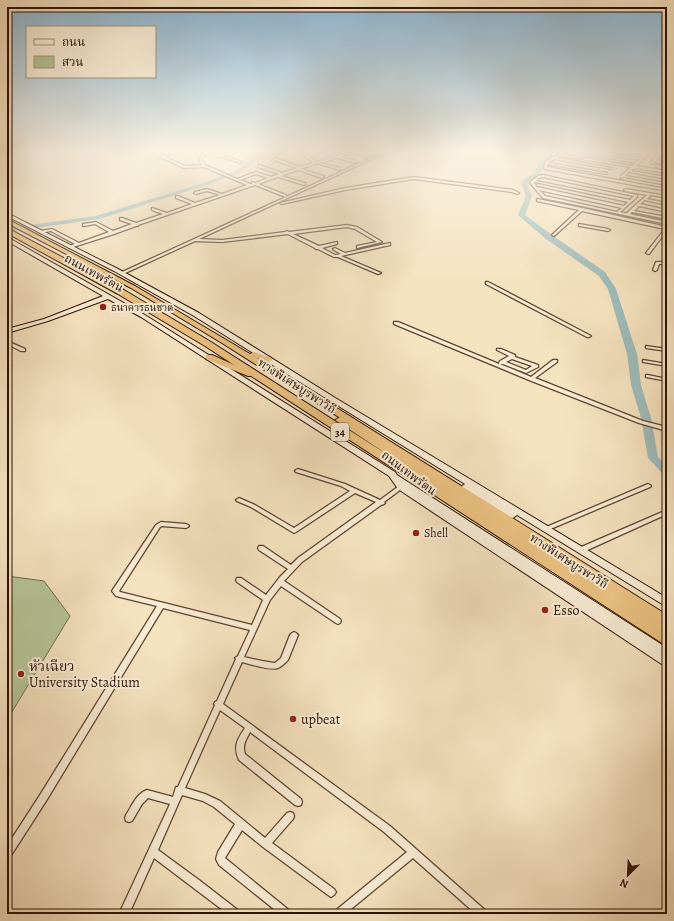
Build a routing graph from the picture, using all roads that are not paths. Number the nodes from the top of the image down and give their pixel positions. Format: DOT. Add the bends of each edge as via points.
graph roads {
  1 [pos="218,195"];
  2 [pos="294,195"];
  3 [pos="316,195"];
  4 [pos="542,195"];
  5 [pos="568,195"];
  6 [pos="601,195"];
  7 [pos="631,195"];
  8 [pos="649,195"];
  9 [pos="656,195"];
  10 [pos="177,197"];
  11 [pos="667,197"];
  12 [pos="644,199"];
  13 [pos="538,200"];
  14 [pos="630,201"];
  15 [pos="195,204"];
  16 [pos="667,204"];
  17 [pos="638,205"];
  18 [pos="624,207"];
  19 [pos="153,209"];
  20 [pos="582,209"];
  21 [pos="667,210"];
  22 [pos="258,212"];
  23 [pos="618,213"];
  24 [pos="629,213"];
  25 [pos="7,214"];
  26 [pos="167,214"];
  27 [pos="667,218"];
  28 [pos="120,219"];
  29 [pos="7,221"];
  30 [pos="667,223"];
  31 [pos="7,225"];
  32 [pos="84,225"];
  33 [pos="136,225"];
  34 [pos="580,225"];
  35 [pos="667,228"];
  36 [pos="608,230"];
  37 [pos="7,231"];
  38 [pos="287,232"];
  39 [pos="112,233"];
  40 [pos="554,235"];
  41 [pos="195,240"];
  42 [pos="9,241"];
  43 [pos="380,242"];
  44 [pos="336,243"];
  45 [pos="74,245"];
  46 [pos="358,247"];
  47 [pos="317,248"];
  48 [pos="335,249"];
  49 [pos="648,253"];
  50 [pos="345,254"];
  51 [pos="339,256"];
  52 [pos="667,263"];
  53 [pos="655,270"];
  54 [pos="379,272"];
  55 [pos="122,273"];
  56 [pos="487,283"];
  57 [pos="109,296"];
  58 [pos="396,323"];
  59 [pos="7,332"];
  60 [pos="589,336"];
  61 [pos="225,341"];
  62 [pos="7,342"];
  63 [pos="648,347"];
  64 [pos="23,350"];
  65 [pos="499,350"];
  66 [pos="667,350"];
  67 [pos="209,357"];
  68 [pos="512,357"];
  69 [pos="268,360"];
  70 [pos="555,361"];
  71 [pos="645,361"];
  72 [pos="500,364"];
  73 [pos="667,365"];
  74 [pos="251,374"];
  75 [pos="648,376"];
  76 [pos="531,379"];
  77 [pos="667,380"];
  78 [pos="340,404"];
  79 [pos="667,430"];
  80 [pos="298,471"];
  81 [pos="392,474"];
  82 [pos="648,486"];
  83 [pos="401,487"];
  84 [pos="355,490"];
  85 [pos="239,500"];
  86 [pos="382,503"];
  87 [pos="667,512"];
  88 [pos="186,526"];
  89 [pos="546,529"];
  90 [pos="261,548"];
  91 [pos="581,550"];
  92 [pos="292,569"];
  93 [pos="239,580"];
  94 [pos="280,582"];
  95 [pos="267,599"];
  96 [pos="667,603"];
  97 [pos="161,605"];
  98 [pos="667,608"];
  99 [pos="338,620"];
  100 [pos="667,621"];
  101 [pos="253,628"];
  102 [pos="667,628"];
  103 [pos="294,635"];
  104 [pos="667,640"];
  105 [pos="667,643"];
  106 [pos="667,653"];
  107 [pos="239,658"];
  108 [pos="667,662"];
  109 [pos="218,704"];
  110 [pos="250,728"];
  111 [pos="179,790"];
  112 [pos="175,801"];
  113 [pos="298,802"];
  114 [pos="290,816"];
  115 [pos="129,818"];
  116 [pos="241,823"];
  117 [pos="266,844"];
  118 [pos="152,851"];
  119 [pos="413,853"];
  120 [pos="7,854"];
  121 [pos="331,892"];
  122 [pos="124,914"];
  123 [pos="236,914"];
  124 [pos="287,914"];
  125 [pos="338,914"];
  126 [pos="482,914"];
  1 -- 15 [label="street"];
  2 -- 22 [label="street"];
  3 -- 22 [label="street"];
  4 -- 23 [label="street"];
  5 -- 18 [label="street"];
  6 -- 14 [label="street"];
  7 -- 14 [label="street" via="636,196"];
  8 -- 12 [label="street"];
  9 -- 11 [label="street"];
  10 -- 15 [label="street"];
  12 -- 16 [label="street"];
  12 -- 17 [label="street"];
  13 -- 20 [label="street"];
  14 -- 18 [label="street"];
  15 -- 26 [label="street"];
  17 -- 21 [label="street"];
  17 -- 24 [label="street"];
  18 -- 23 [label="street"];
  19 -- 26 [label="street"];
  20 -- 35 [label="street"];
  20 -- 40 [label="street"];
  22 -- 41 [label="street"];
  23 -- 24 [label="street"];
  24 -- 27 [label="street"];
  24 -- 30 [label="street"];
  25 -- 45 [label="main road, ถนนเทพรัตน / 34" via="41,232"];
  26 -- 33 [label="street"];
  28 -- 33 [label="street"];
  29 -- 61 [label="highway, ถนนเทพรัตน / 34" via="133,287"];
  31 -- 102 [label="highway, ทางพิเศษบูรพาวิถี" via="130,290 214,341"];
  32 -- 39 [label="street" via="96,223"];
  33 -- 39 [label="street"];
  34 -- 36 [label="street"];
  35 -- 49 [label="street"];
  37 -- 74 [label="highway, ถนนเทพรัตน / 34" via="118,293"];
  37 -- 104 [label="highway, ทางพิเศษบูรพาวิถี" via="121,292 208,344"];
  38 -- 41 [label="street" via="222,241"];
  38 -- 43 [label="street" via="347,226 356,228"];
  38 -- 47 [label="street"];
  39 -- 45 [label="street"];
  41 -- 55 [label="street"];
  42 -- 57 [label="main road, ถนนเทพรัตน / 34"];
  43 -- 46 [label="street"];
  43 -- 50 [label="street" via="389,244"];
  44 -- 47 [label="street"];
  45 -- 55 [label="main road, ถนนเทพรัตน / 34"];
  47 -- 51 [label="street" via="333,256"];
  48 -- 50 [label="street"];
  50 -- 51 [label="street"];
  51 -- 54 [label="street"];
  52 -- 53 [label="street" via="657,263"];
  55 -- 69 [label="main road, ถนนเทพรัตน / 34" via="222,330"];
  56 -- 60 [label="street"];
  57 -- 59 [label="main road" via="40,324"];
  57 -- 67 [label="main road, ถนนเทพรัตน / 34"];
  58 -- 72 [label="street"];
  61 -- 69 [label="highway"];
  61 -- 100 [label="highway, ถนนเทพรัตน / 34"];
  62 -- 64 [label="street"];
  63 -- 66 [label="street"];
  65 -- 68 [label="street"];
  67 -- 74 [label="highway"];
  67 -- 81 [label="main road, ถนนเทพรัตน / 34"];
  68 -- 72 [label="street"];
  68 -- 72 [label="street" via="536,366 526,372"];
  69 -- 78 [label="main road, ถนนเทพรัตน / 34"];
  70 -- 76 [label="street"];
  71 -- 73 [label="street"];
  72 -- 76 [label="street"];
  74 -- 105 [label="highway, ถนนเทพรัตน / 34"];
  75 -- 77 [label="street"];
  76 -- 79 [label="street"];
  78 -- 89 [label="main road, ถนนเทพรัตน / 34"];
  78 -- 98 [label="main road" via="496,505"];
  80 -- 84 [label="street"];
  81 -- 83 [label="main road, ถนนเทพรัตน / 34"];
  81 -- 106 [label="main road"];
  82 -- 89 [label="street"];
  83 -- 86 [label="street"];
  83 -- 108 [label="main road, ถนนเทพรัตน / 34"];
  84 -- 85 [label="street" via="294,531"];
  84 -- 86 [label="street"];
  86 -- 92 [label="street" via="300,560"];
  87 -- 91 [label="street"];
  88 -- 97 [label="street" via="158,526 115,589 118,594"];
  89 -- 91 [label="main road, ถนนเทพรัตน / 34"];
  90 -- 92 [label="street"];
  91 -- 96 [label="main road, ถนนเทพรัตน / 34"];
  92 -- 94 [label="street"];
  93 -- 95 [label="street"];
  94 -- 95 [label="street"];
  94 -- 99 [label="street"];
  95 -- 101 [label="street"];
  97 -- 101 [label="street"];
  97 -- 120 [label="street" via="44,798"];
  101 -- 107 [label="street"];
  103 -- 107 [label="street" via="284,660 276,666"];
  107 -- 109 [label="street"];
  109 -- 110 [label="street"];
  109 -- 111 [label="street"];
  110 -- 113 [label="street" via="239,744 242,757"];
  110 -- 119 [label="street" via="387,829"];
  111 -- 112 [label="street"];
  111 -- 116 [label="street" via="212,801"];
  112 -- 115 [label="street" via="147,794 139,801"];
  112 -- 118 [label="street"];
  114 -- 117 [label="street"];
  116 -- 117 [label="street"];
  116 -- 124 [label="street" via="220,859"];
  117 -- 121 [label="street"];
  118 -- 122 [label="street"];
  118 -- 123 [label="street"];
  119 -- 125 [label="street"];
  119 -- 126 [label="street"];
}
